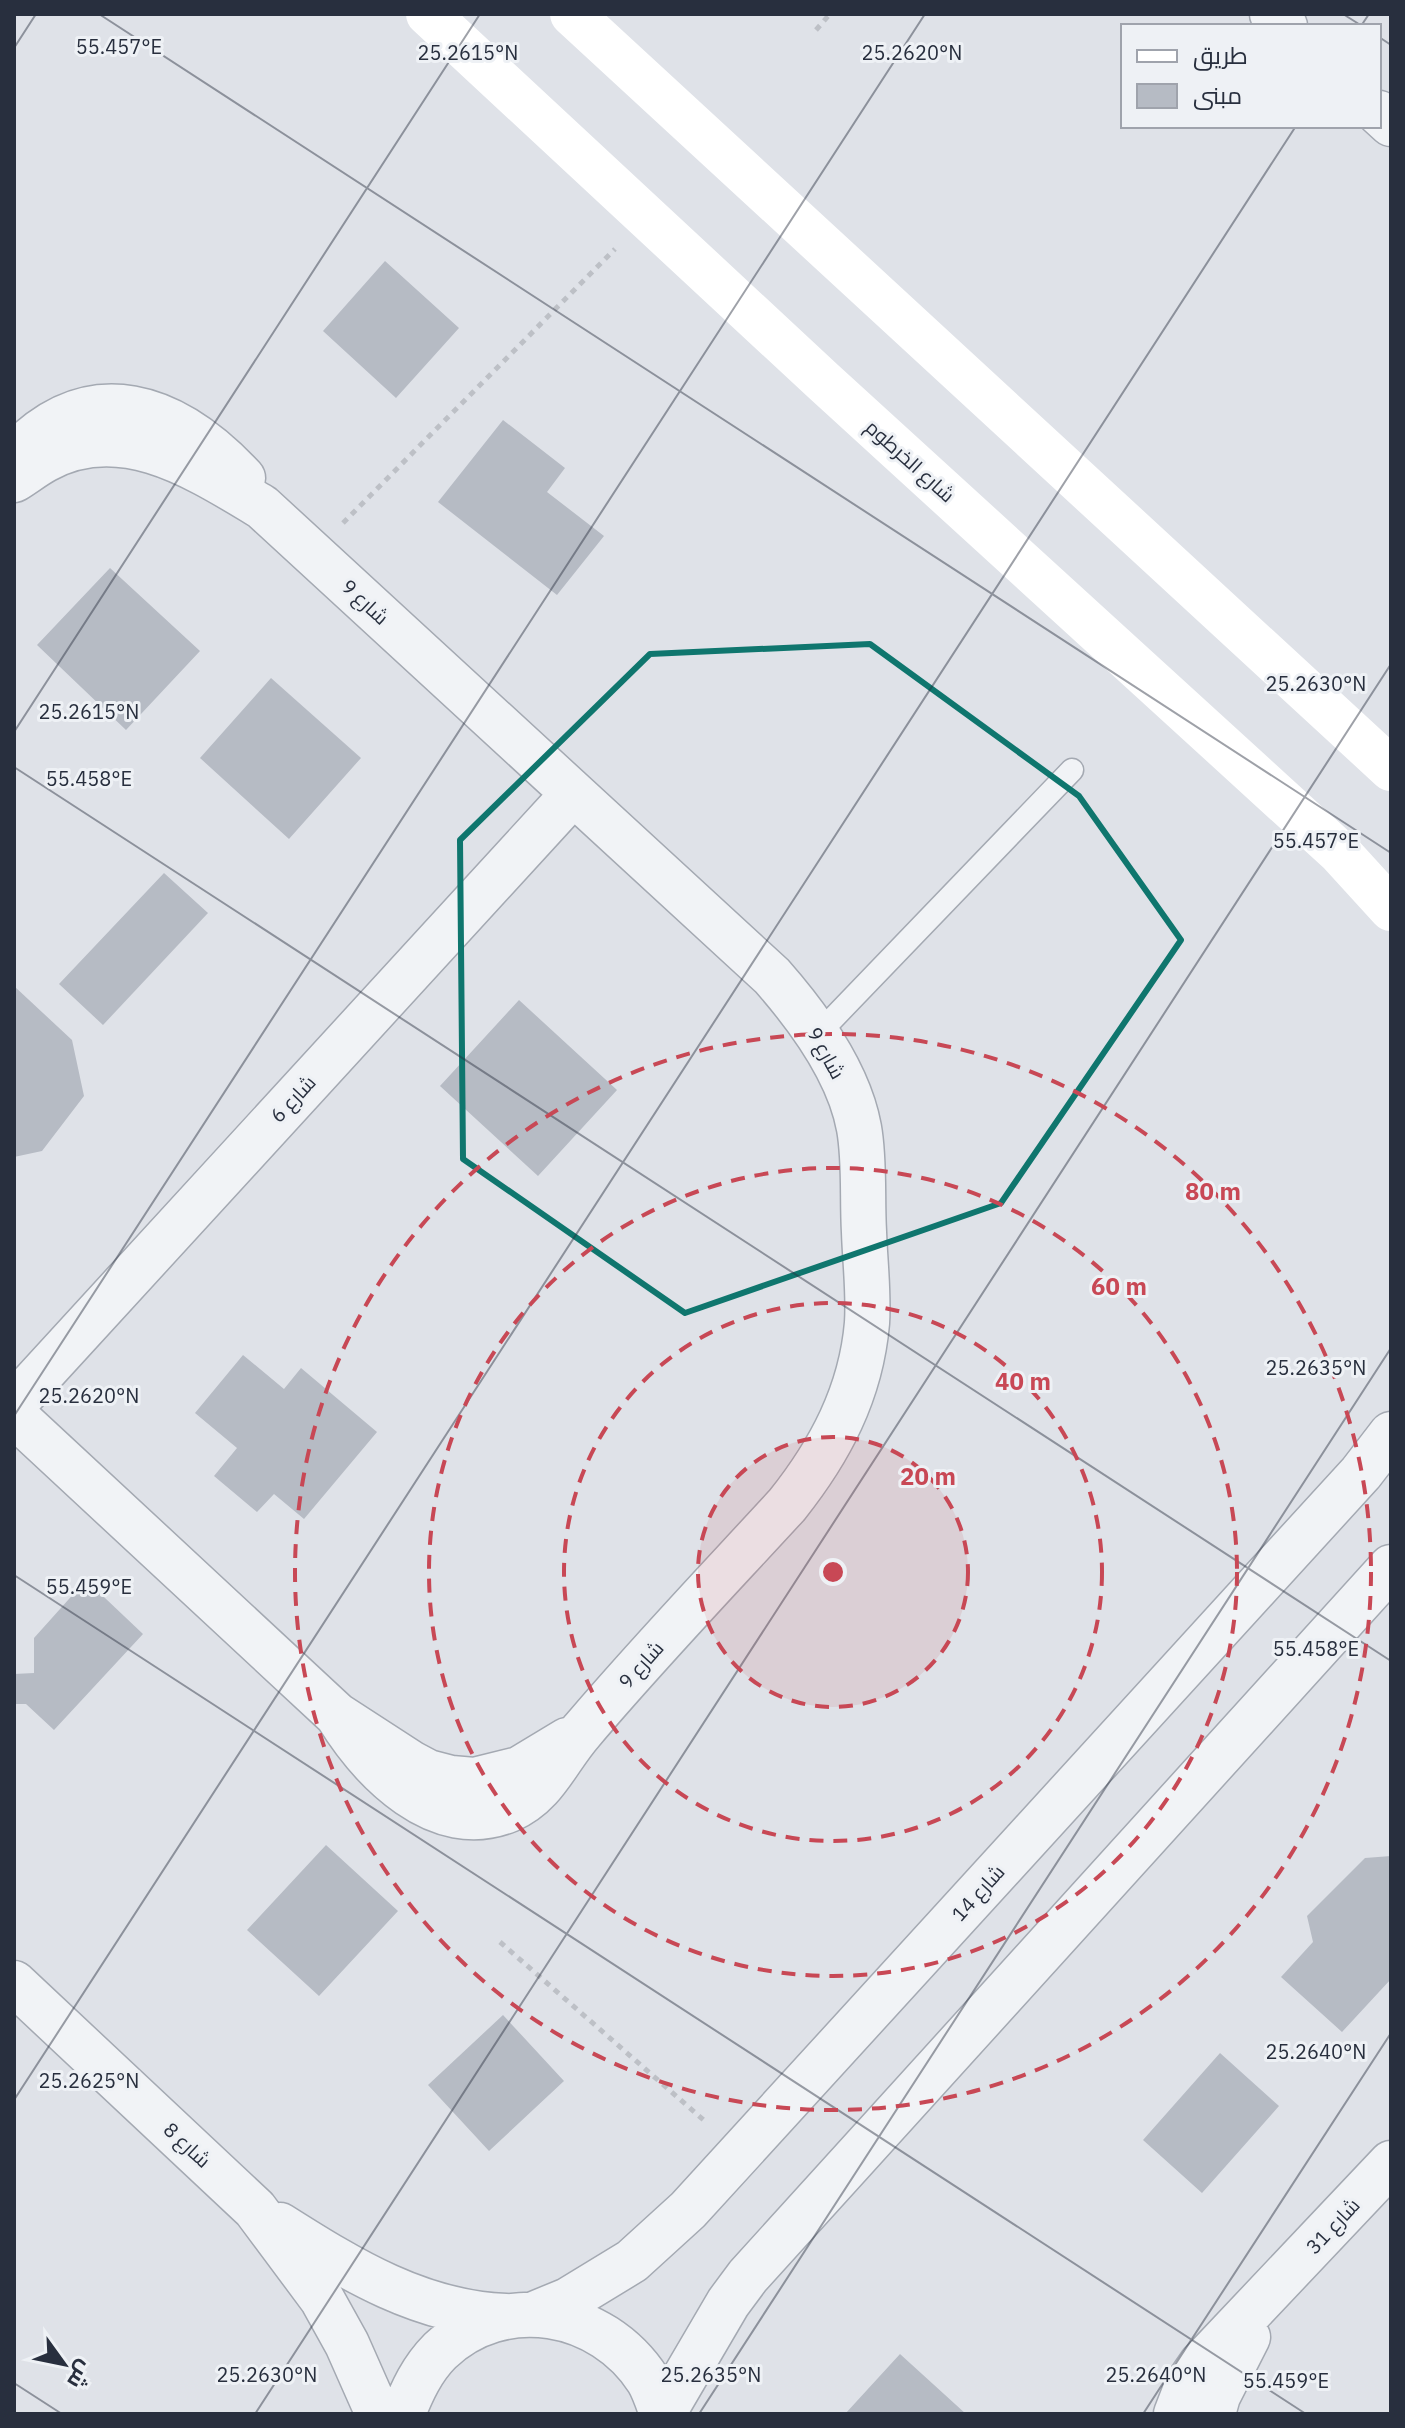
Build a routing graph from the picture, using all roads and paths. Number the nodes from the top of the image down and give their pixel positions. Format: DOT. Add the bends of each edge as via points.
graph roads {
  1 [pos="428,14"];
  2 [pos="572,14"];
  3 [pos="830,14"];
  4 [pos="816,30"];
  5 [pos="647,217"];
  6 [pos="14,455"];
  7 [pos="14,480"];
  8 [pos="262,507"];
  9 [pos="313,554"];
  10 [pos="1391,769"];
  11 [pos="1072,770"];
  12 [pos="573,794"];
  13 [pos="1391,909"];
  14 [pos="818,1034"];
  15 [pos="14,1404"];
  16 [pos="14,1415"];
  17 [pos="1391,1434"];
  18 [pos="1391,1567"];
  19 [pos="500,1942"];
  20 [pos="14,1983"];
  21 [pos="741,2152"];
  22 [pos="1391,2163"];
  23 [pos="255,2209"];
  24 [pos="1274,2289"];
  25 [pos="523,2315"];
  26 [pos="378,2414"];
  27 [pos="403,2414"];
  28 [pos="662,2414"];
  29 [pos="1176,2414"];
  30 [pos="1213,2414"];
  1 -- 5 [label="main road, شارع الخرطوم"];
  2 -- 10 [label="main road"];
  3 -- 4 [label="path"];
  5 -- 9 [label="path"];
  5 -- 13 [label="main road, شارع الخرطوم" via="1339,852"];
  6 -- 8 [label="street, شارع 9" via="66,416 116,406 149,412 181,425 219,453"];
  7 -- 8 [label="street, شارع 9" via="69,450 117,443 160,452"];
  8 -- 9 [label="street, شارع 9"];
  9 -- 12 [label="street, شارع 9"];
  11 -- 14 [label="lane"];
  12 -- 14 [label="street, شارع 9" via="772,976"];
  12 -- 15 [label="street, شارع 6"];
  14 -- 16 [label="street, شارع 9" via="859,1128 867,1322 851,1399 836,1435 804,1483 580,1733 519,1769 474,1780 428,1772 337,1715"];
  17 -- 21 [label="street, شارع 14"];
  18 -- 28 [label="street" via="748,2276"];
  19 -- 21 [label="path"];
  20 -- 23 [label="street, شارع 8"];
  21 -- 25 [label="street, شارع 14" via="632,2261 568,2300"];
  22 -- 24 [label="street, شارع 31"];
  23 -- 25 [label="street, شارع 8" via="338,2262 394,2290 476,2315"];
  23 -- 26 [label="street, شارع 8" via="322,2299"];
  24 -- 29 [label="street, شارع 31" via="1201,2364"];
  24 -- 30 [label="street, شارع 31" via="1226,2378"];
  25 -- 27 [label="street, شارع 14" via="473,2328 440,2351 415,2383"];
  25 -- 28 [label="street, شارع 8" via="569,2319 601,2333 628,2354 650,2382"];
}
